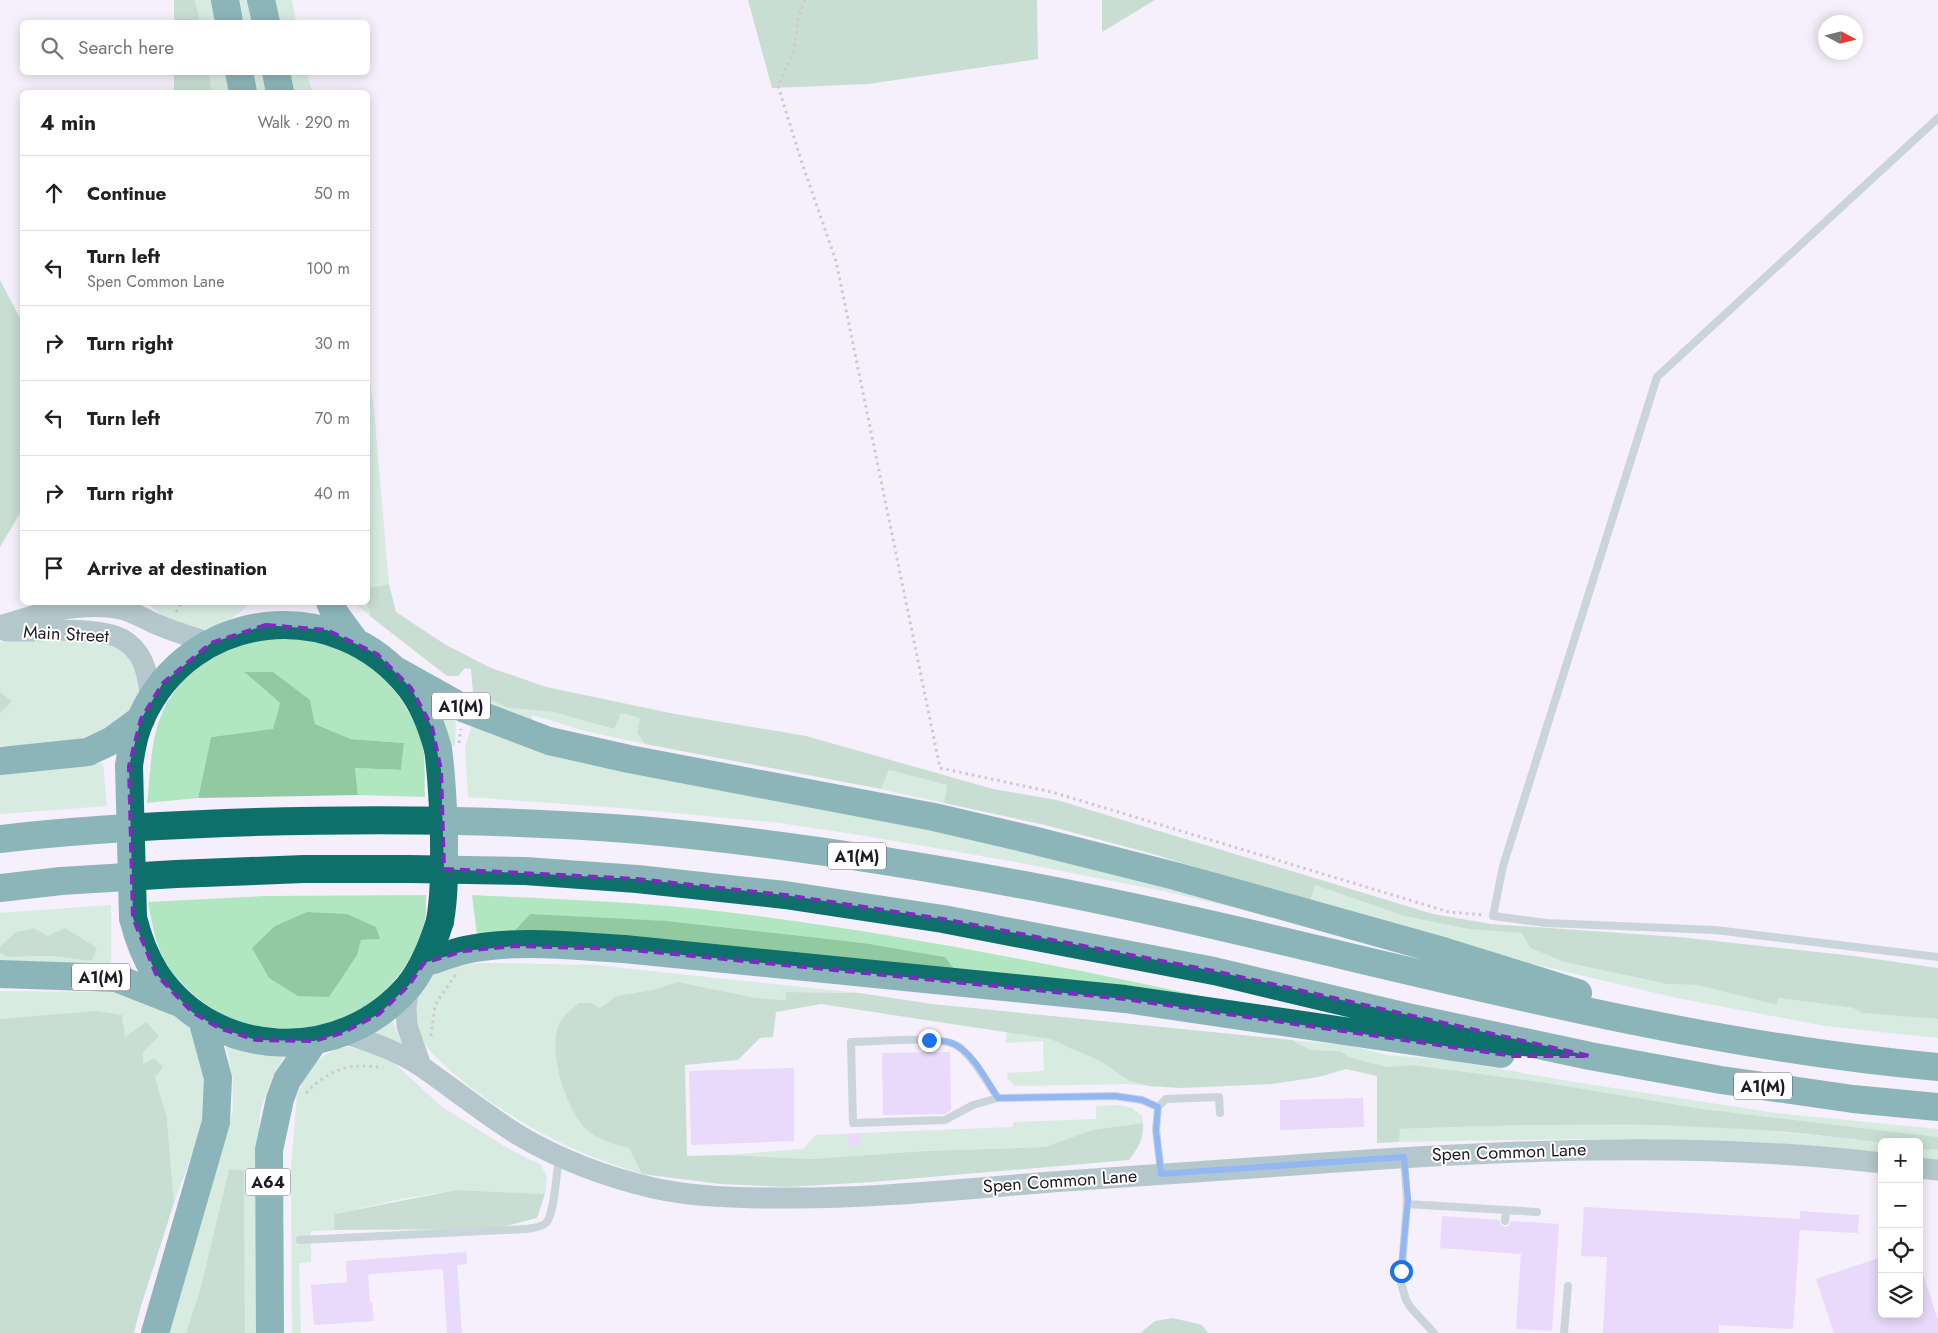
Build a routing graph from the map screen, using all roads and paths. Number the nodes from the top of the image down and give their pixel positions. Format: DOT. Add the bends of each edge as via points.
graph roads {
  1 [pos="225,0"];
  2 [pos="261,0"];
  3 [pos="805,0"];
  4 [pos="229,20"];
  5 [pos="266,20"];
  6 [pos="241,75"];
  7 [pos="277,75"];
  8 [pos="244,90"];
  9 [pos="280,90"];
  10 [pos="1938,118"];
  11 [pos="268,605"];
  12 [pos="331,605"];
  13 [pos="0,626"];
  14 [pos="251,628"];
  15 [pos="0,630"];
  16 [pos="355,641"];
  17 [pos="211,643"];
  18 [pos="397,671"];
  19 [pos="146,709"];
  20 [pos="462,727"];
  21 [pos="449,746"];
  22 [pos="0,761"];
  23 [pos="0,839"];
  24 [pos="0,888"];
  25 [pos="1493,916"];
  26 [pos="1938,958"];
  27 [pos="424,963"];
  28 [pos="459,970"];
  29 [pos="0,974"];
  30 [pos="409,985"];
  31 [pos="193,1012"];
  32 [pos="342,1033"];
  33 [pos="1697,1033"];
  34 [pos="431,1039"];
  35 [pos="314,1041"];
  36 [pos="1590,1056"];
  37 [pos="421,1066"];
  38 [pos="1938,1067"];
  39 [pos="384,1068"];
  40 [pos="305,1094"];
  41 [pos="998,1098"];
  42 [pos="1158,1107"];
  43 [pos="1938,1107"];
  44 [pos="1220,1113"];
  45 [pos="559,1157"];
  46 [pos="1404,1157"];
  47 [pos="1878,1163"];
  48 [pos="1923,1168"];
  49 [pos="1938,1170"];
  50 [pos="1161,1174"];
  51 [pos="1407,1204"];
  52 [pos="1506,1210"];
  53 [pos="1537,1212"];
  54 [pos="1505,1221"];
  55 [pos="300,1240"];
  56 [pos="1568,1286"];
  57 [pos="155,1333"];
  58 [pos="270,1333"];
  59 [pos="1434,1333"];
  60 [pos="1564,1333"];
  1 -- 4 [label="highway"];
  2 -- 5 [label="highway"];
  3 -- 25 [label="path" via="798,18 794,50 778,86 836,261 940,768 1052,792 1449,912"];
  6 -- 8 [label="highway"];
  7 -- 9 [label="highway"];
  10 -- 25 [label="lane" via="1657,376 1503,866"];
  11 -- 14 [label="highway"];
  12 -- 16 [label="highway"];
  13 -- 17 [label="street, Main Street" via="65,610 106,607 123,610"];
  14 -- 16 [label="highway" via="282,624 312,627"];
  14 -- 17 [label="highway"];
  15 -- 19 [label="street, Main Street" via="88,632 116,636 139,656 149,684"];
  16 -- 18 [label="highway"];
  17 -- 19 [label="highway" via="177,667"];
  18 -- 21 [label="highway" via="423,707 432,727"];
  18 -- 33 [label="highway, A1(M)" via="465,709 549,741 934,817 1051,844 1443,951"];
  19 -- 22 [label="highway" via="111,741 88,752"];
  19 -- 31 [label="highway, bridge" via="133,742 129,766 133,918 138,938 153,968 169,990"];
  20 -- 21 [label="path"];
  21 -- 27 [label="highway, bridge" via="442,788 444,898 434,942"];
  23 -- 33 [label="highway, A1(M)" via="154,826 419,819 622,829 678,835 851,855 1041,889 1247,933 1472,987"];
  24 -- 36 [label="highway, A1(M)" via="71,880 304,869 525,871 647,880 785,895 943,919 1214,971"];
  25 -- 26 [label="lane" via="1546,923 1716,930"];
  27 -- 30 [label="highway"];
  27 -- 36 [label="highway, A1(M)" via="464,950 486,947 624,949 1125,999 1513,1056"];
  28 -- 34 [label="path" via="435,1005"];
  29 -- 31 [label="highway, A1(M)" via="116,978"];
  30 -- 32 [label="highway" via="378,1014"];
  30 -- 37 [label="street" via="407,1026"];
  31 -- 35 [label="highway" via="219,1028 256,1040"];
  31 -- 57 [label="highway" via="218,1078 216,1122"];
  32 -- 35 [label="highway"];
  32 -- 37 [label="street, Spen Common Lane"];
  33 -- 38 [label="highway, A1(M)" via="1816,1053"];
  35 -- 58 [label="highway, A64" via="288,1080 269,1150"];
  36 -- 43 [label="highway, A1(M)" via="1730,1082"];
  37 -- 45 [label="street, Spen Common Lane" via="512,1131"];
  39 -- 40 [label="path" via="347,1067 326,1076"];
  41 -- 41 [label="lane" via="973,1105 945,1120 853,1123 851,1042 947,1041 959,1047"];
  41 -- 42 [label="lane" via="1115,1096 1142,1100"];
  42 -- 44 [label="lane" via="1166,1099 1219,1098"];
  42 -- 50 [label="lane" via="1156,1130"];
  45 -- 50 [label="street, Spen Common Lane" via="602,1174 654,1188 728,1198 847,1197"];
  45 -- 55 [label="lane" via="549,1217 546,1224 538,1227"];
  46 -- 47 [label="street, Spen Common Lane" via="1563,1149 1694,1150"];
  46 -- 50 [label="street, Spen Common Lane"];
  46 -- 51 [label="lane"];
  48 -- 49 [label="street"];
  51 -- 52 [label="lane"];
  51 -- 59 [label="lane" via="1402,1292 1411,1308"];
  52 -- 53 [label="lane"];
  52 -- 54 [label="lane"];
  56 -- 60 [label="lane"];
}
